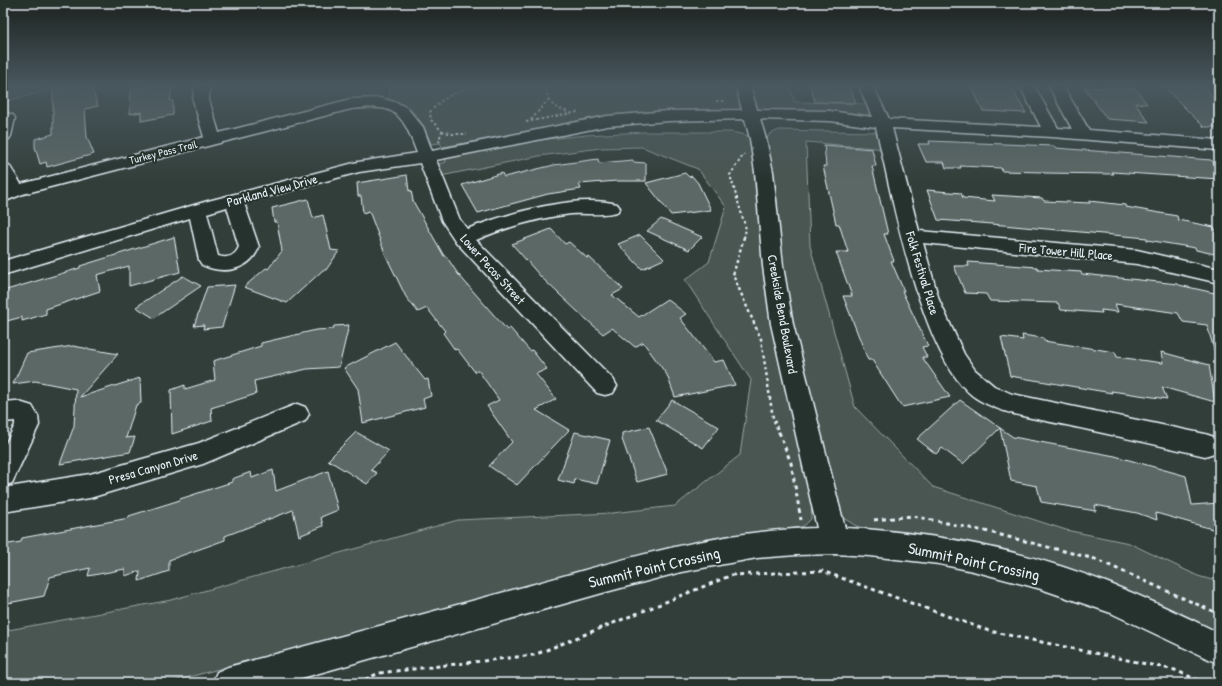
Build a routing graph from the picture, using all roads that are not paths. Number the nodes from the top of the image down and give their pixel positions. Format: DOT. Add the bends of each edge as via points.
graph roads {
  1 [pos="7,118"];
  2 [pos="206,118"];
  3 [pos="297,118"];
  4 [pos="408,118"];
  5 [pos="748,118"];
  6 [pos="881,118"];
  7 [pos="1044,118"];
  8 [pos="1074,118"];
  9 [pos="883,123"];
  10 [pos="749,124"];
  11 [pos="1052,132"];
  12 [pos="1084,135"];
  13 [pos="3,136"];
  14 [pos="213,140"];
  15 [pos="1219,145"];
  16 [pos="425,157"];
  17 [pos="3,169"];
  18 [pos="10,193"];
  19 [pos="234,200"];
  20 [pos="611,208"];
  21 [pos="196,210"];
  22 [pos="910,236"];
  23 [pos="463,238"];
  24 [pos="3,268"];
  25 [pos="1219,276"];
  26 [pos="604,386"];
  27 [pos="3,412"];
  28 [pos="297,414"];
  29 [pos="1205,445"];
  30 [pos="3,476"];
  31 [pos="3,500"];
  32 [pos="831,531"];
  33 [pos="1219,649"];
  34 [pos="228,683"];
  1 -- 13 [label="street"];
  2 -- 14 [label="street"];
  3 -- 14 [label="street, Turkey Pass Trail"];
  4 -- 16 [label="street, Lower Pecos Street" via="415,127"];
  5 -- 10 [label="street, Creekside Bend Boulevard"];
  6 -- 9 [label="street, Folk Festival Place"];
  7 -- 11 [label="street"];
  8 -- 12 [label="street"];
  9 -- 10 [label="street, Parkland View Drive" via="865,126"];
  9 -- 11 [label="street, Parkland View Drive"];
  9 -- 22 [label="street, Folk Festival Place"];
  10 -- 16 [label="street, Parkland View Drive" via="545,133"];
  10 -- 32 [label="street, Creekside Bend Boulevard" via="764,172 773,266 782,324"];
  11 -- 12 [label="street, Parkland View Drive"];
  12 -- 15 [label="street, Parkland View Drive"];
  14 -- 18 [label="street, Turkey Pass Trail"];
  16 -- 19 [label="street, Parkland View Drive" via="358,167"];
  16 -- 23 [label="street, Lower Pecos Street" via="451,221"];
  17 -- 18 [label="street"];
  19 -- 21 [label="street, Parkland View Drive"];
  19 -- 21 [label="street" via="249,247 245,256 233,262 219,264 210,260"];
  20 -- 23 [label="street" via="567,209 529,216 490,226"];
  21 -- 24 [label="street, Parkland View Drive"];
  22 -- 25 [label="street, Fire Tower Hill Place" via="1137,257"];
  22 -- 29 [label="street, Folk Festival Place" via="929,300 955,358 967,376 986,393 1009,403"];
  23 -- 26 [label="street, Lower Pecos Street"];
  27 -- 30 [label="street" via="20,411 28,418"];
  28 -- 31 [label="street, Presa Canyon Drive" via="203,453 90,486"];
  32 -- 33 [label="street, Summit Point Crossing" via="978,558 1046,576 1106,597"];
  32 -- 34 [label="street, Summit Point Crossing" via="678,558"];
}
